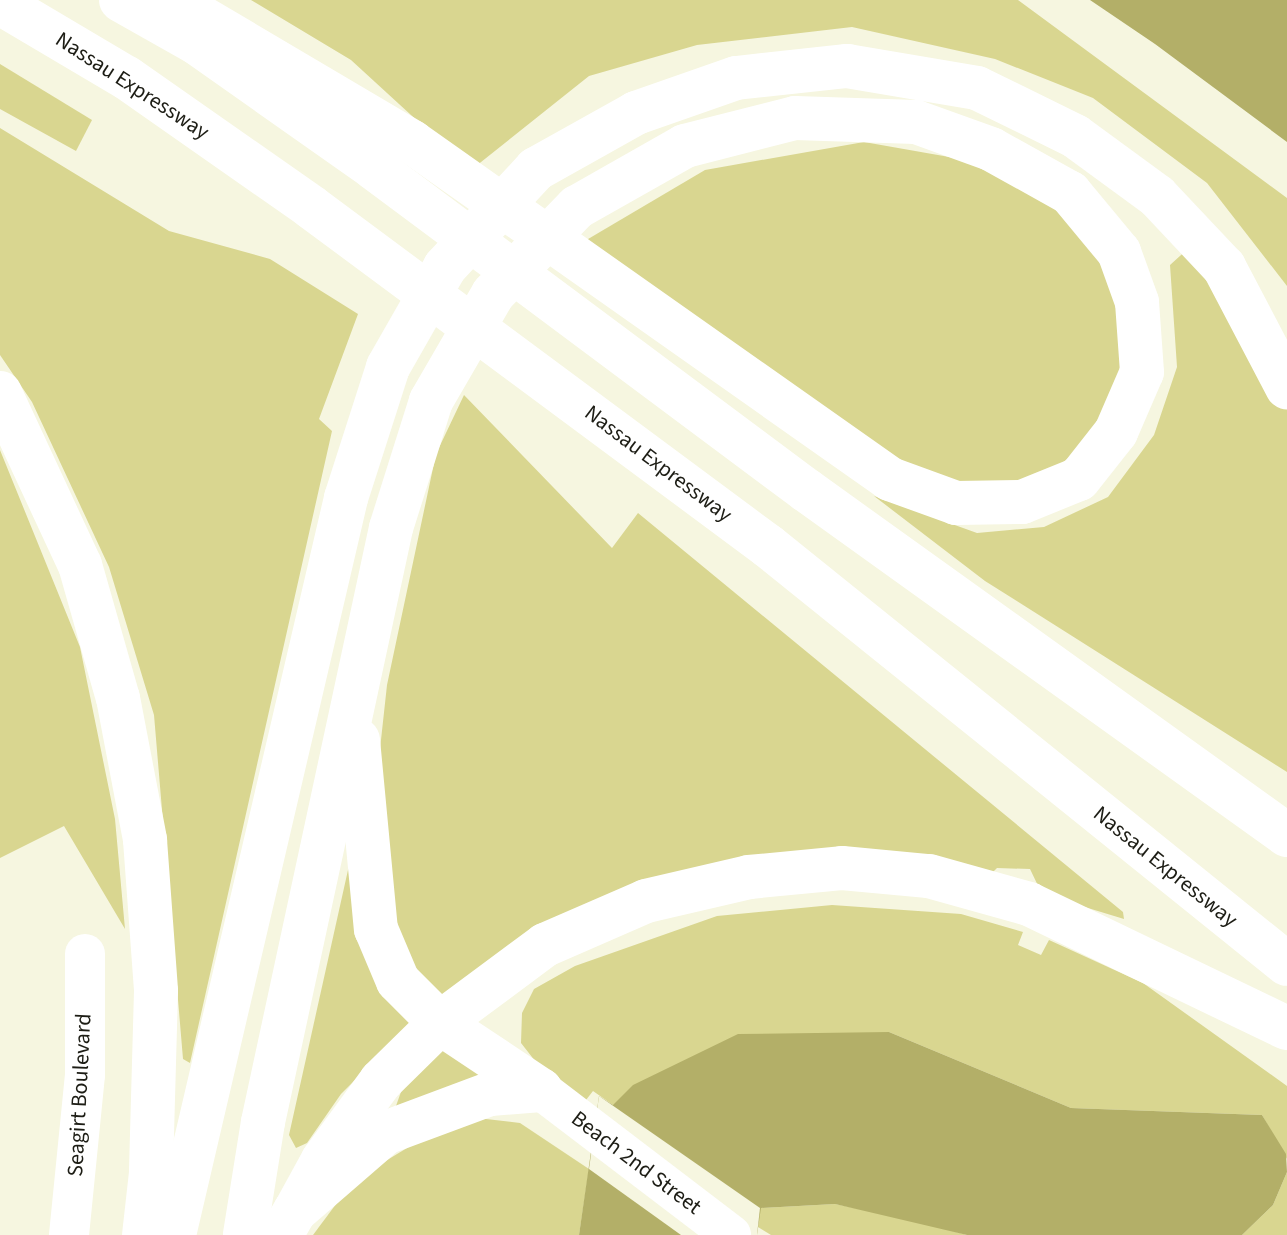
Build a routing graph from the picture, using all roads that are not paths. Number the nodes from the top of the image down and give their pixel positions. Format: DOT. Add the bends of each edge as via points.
graph roads {
  1 [pos="121,0"];
  2 [pos="172,0"];
  3 [pos="0,3"];
  4 [pos="1287,387"];
  5 [pos="0,393"];
  6 [pos="353,698"];
  7 [pos="1287,835"];
  8 [pos="85,954"];
  9 [pos="1287,964"];
  10 [pos="440,1023"];
  11 [pos="1287,1028"];
  12 [pos="541,1090"];
  13 [pos="288,1223"];
  14 [pos="69,1235"];
  15 [pos="144,1235"];
  16 [pos="174,1235"];
  17 [pos="245,1235"];
  18 [pos="731,1235"];
  1 -- 7 [label="main road" via="197,43 374,168 806,490"];
  2 -- 6 [label="main road" via="412,142 890,479 956,503 1022,502 1079,479 1116,432 1142,372 1137,302 1119,252 1070,193 991,149 916,122 795,118 685,146 577,207 493,294 431,401 391,528"];
  3 -- 9 [label="main road, Nassau Expressway" via="127,78 311,207 768,546"];
  4 -- 16 [label="main road" via="1224,267 1157,196 1075,136 977,88 847,66 736,78 636,113 536,169 445,267 388,367 346,498"];
  5 -- 15 [label="main road" via="80,565 118,698 145,840 156,991"];
  6 -- 10 [label="main road" via="376,929 398,981"];
  6 -- 17 [label="main road" via="263,1122"];
  8 -- 14 [label="street, Seagirt Boulevard" via="85,1075"];
  10 -- 11 [label="main road" via="545,945 646,901 749,877 842,868 929,876 1029,904"];
  10 -- 12 [label="main road"];
  10 -- 13 [label="main road" via="381,1081 323,1160"];
  12 -- 13 [label="main road" via="490,1094 385,1133"];
  12 -- 18 [label="street, Beach 2nd Street"];
}
